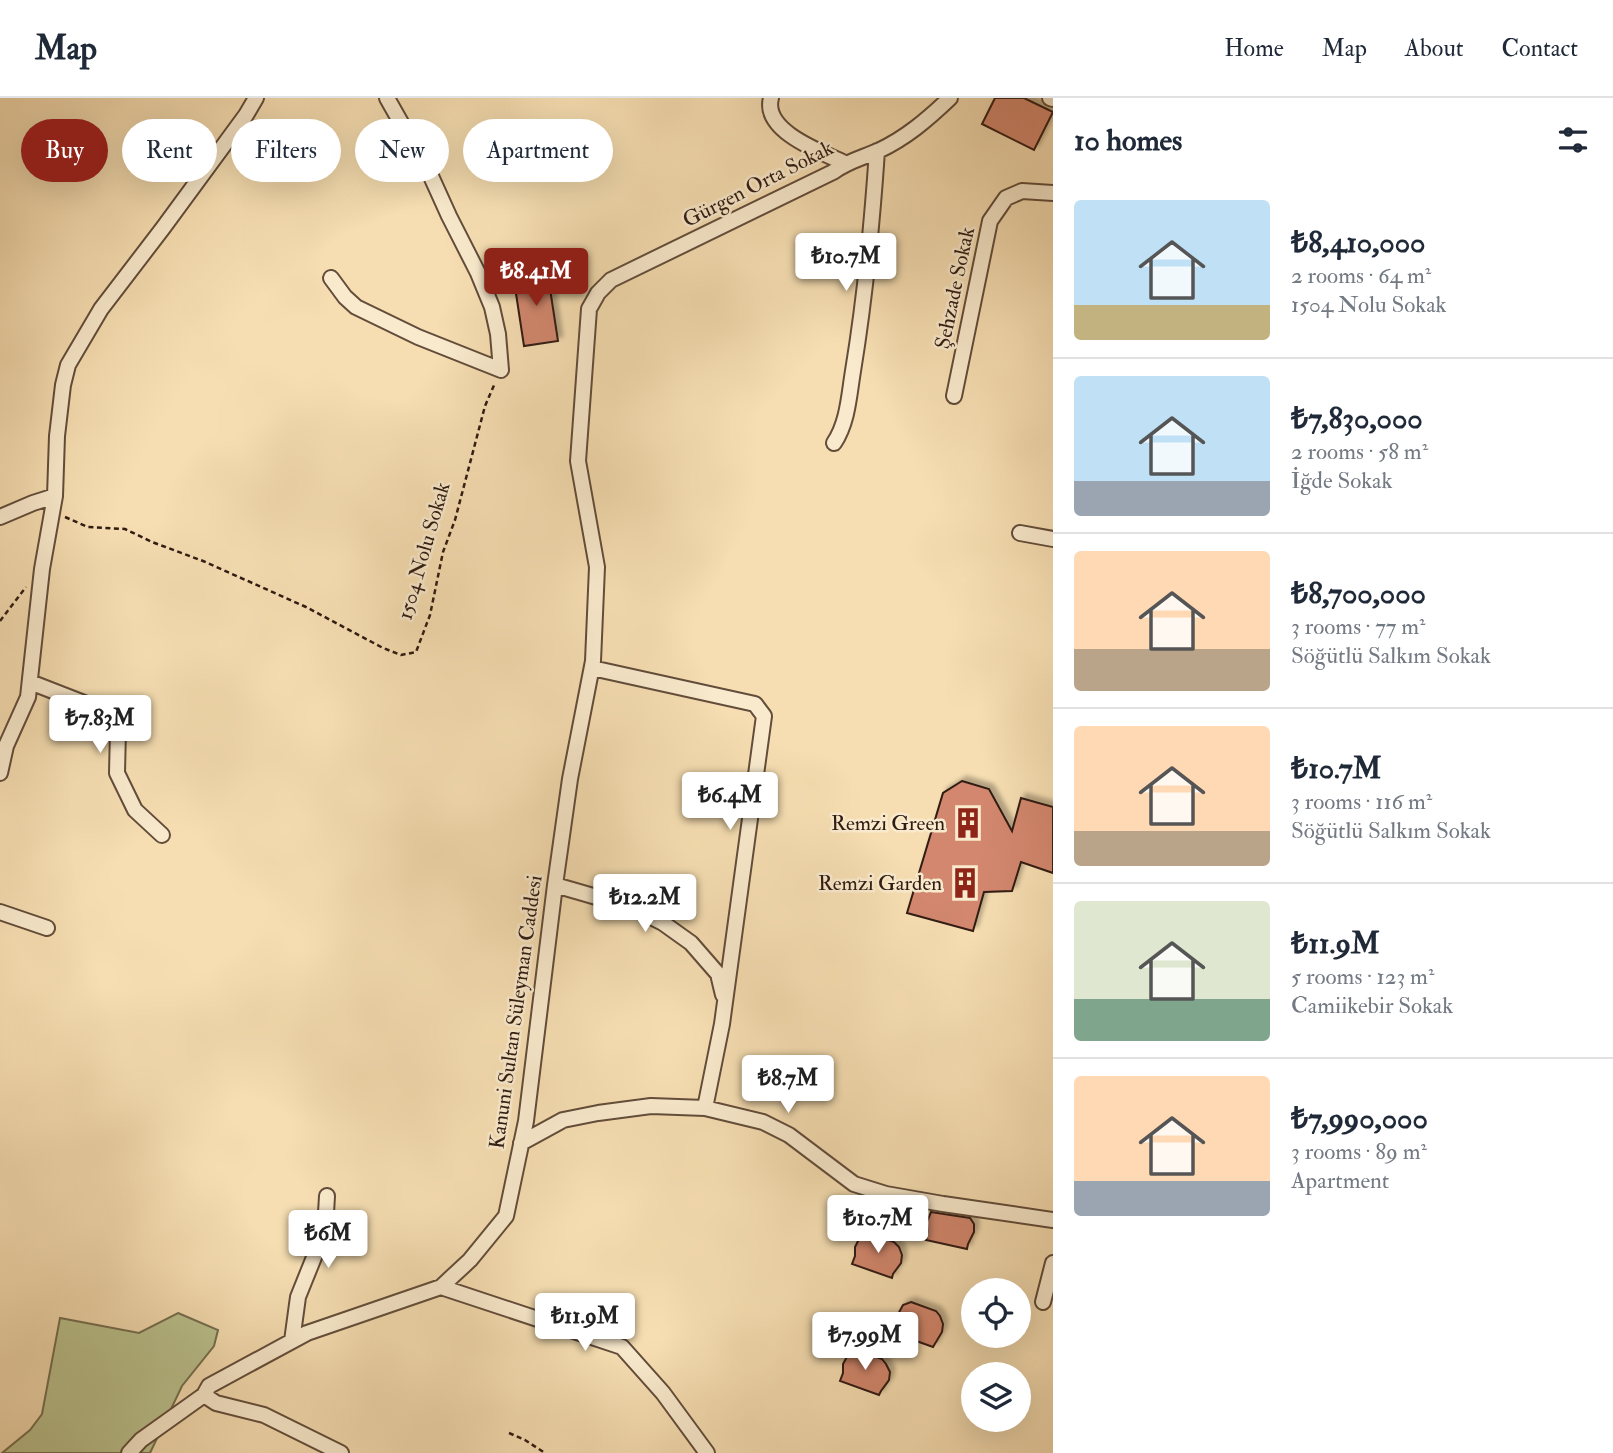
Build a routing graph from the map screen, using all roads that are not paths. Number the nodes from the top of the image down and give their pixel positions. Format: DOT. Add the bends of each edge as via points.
graph roads {
  1 [pos="256,98"];
  2 [pos="387,98"];
  3 [pos="771,98"];
  4 [pos="950,98"];
  5 [pos="877,151"];
  6 [pos="845,163"];
  7 [pos="1053,193"];
  8 [pos="331,278"];
  9 [pos="589,309"];
  10 [pos="954,396"];
  11 [pos="834,443"];
  12 [pos="55,496"];
  13 [pos="0,517"];
  14 [pos="1020,533"];
  15 [pos="1053,539"];
  16 [pos="592,668"];
  17 [pos="30,682"];
  18 [pos="0,773"];
  19 [pos="162,835"];
  20 [pos="555,885"];
  21 [pos="0,912"];
  22 [pos="47,928"];
  23 [pos="725,1001"];
  24 [pos="705,1108"];
  25 [pos="521,1143"];
  26 [pos="327,1196"];
  27 [pos="1053,1220"];
  28 [pos="1053,1263"];
  29 [pos="440,1287"];
  30 [pos="1043,1302"];
  31 [pos="292,1342"];
  32 [pos="204,1395"];
  33 [pos="129,1453"];
  34 [pos="341,1453"];
  35 [pos="706,1453"];
  1 -- 12 [label="street" via="101,309 68,365 57,436"];
  2 -- 8 [label="street" via="430,174 492,307 501,370 356,307"];
  3 -- 6 [label="street" via="769,107 779,126"];
  4 -- 5 [label="street, Gürgen Orta Sokak" via="927,120"];
  5 -- 6 [label="street, Gürgen Orta Sokak"];
  5 -- 11 [label="street" via="856,353 844,425"];
  6 -- 9 [label="street, Gürgen Orta Sokak" via="611,281"];
  7 -- 10 [label="street, Şehzade Sokak" via="1022,191 1006,198 990,221"];
  9 -- 16 [label="street, Kanuni Sultan Süleyman Caddesi" via="578,461 597,567"];
  12 -- 13 [label="street"];
  12 -- 17 [label="street"];
  14 -- 15 [label="street"];
  16 -- 20 [label="street, Kanuni Sultan Süleyman Caddesi"];
  16 -- 23 [label="street" via="755,704 764,716"];
  17 -- 18 [label="street"];
  17 -- 19 [label="street" via="116,718 117,774 135,810"];
  20 -- 23 [label="street" via="631,907 663,923 691,943 718,974"];
  20 -- 25 [label="street, Kanuni Sultan Süleyman Caddesi"];
  21 -- 22 [label="street"];
  23 -- 24 [label="street"];
  24 -- 25 [label="street" via="651,1106 598,1113 562,1121"];
  24 -- 27 [label="street" via="763,1122 789,1135 854,1184 886,1194"];
  25 -- 29 [label="street, Kanuni Sultan Süleyman Caddesi" via="506,1216 470,1260"];
  26 -- 31 [label="street" via="325,1230 298,1297"];
  28 -- 30 [label="street"];
  29 -- 31 [label="street, Kanuni Sultan Süleyman Caddesi"];
  29 -- 35 [label="street" via="622,1347"];
  31 -- 32 [label="street, Kanuni Sultan Süleyman Caddesi" via="209,1386"];
  32 -- 33 [label="street, Kanuni Sultan Süleyman Caddesi"];
  32 -- 34 [label="street" via="216,1403 264,1415"];
}
